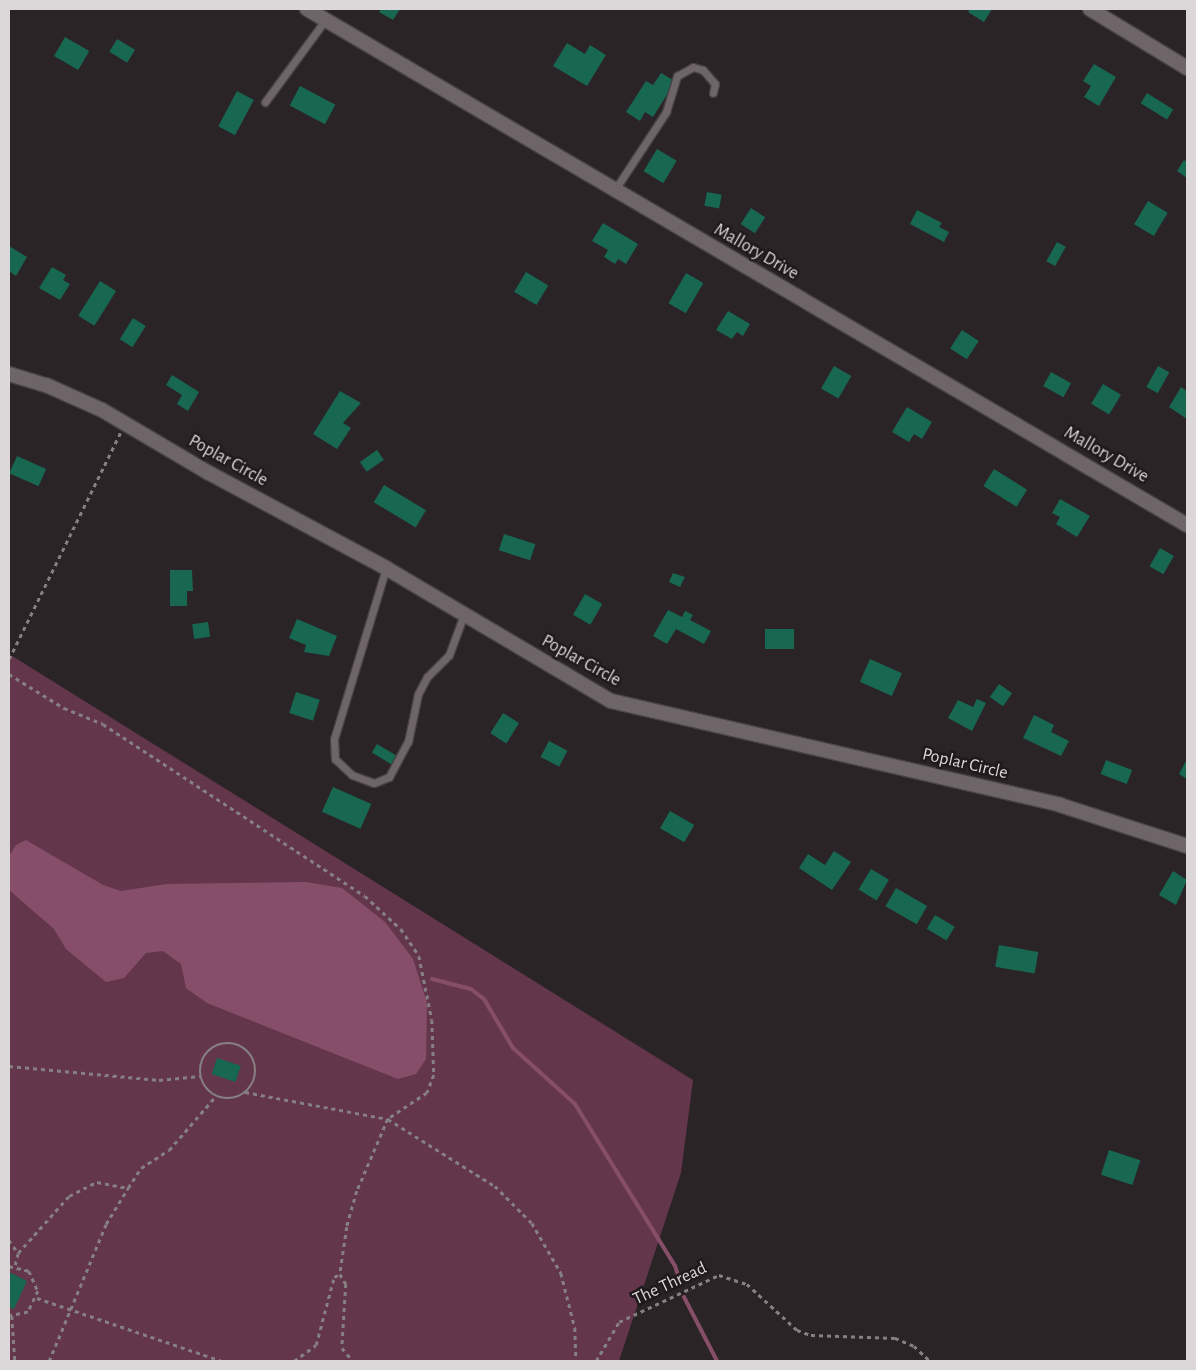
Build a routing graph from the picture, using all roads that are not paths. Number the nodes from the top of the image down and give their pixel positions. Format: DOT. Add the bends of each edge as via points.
graph roads {
  1 [pos="307,9"];
  2 [pos="1090,9"];
  3 [pos="326,19"];
  4 [pos="1187,68"];
  5 [pos="713,93"];
  6 [pos="265,102"];
  7 [pos="614,191"];
  8 [pos="9,374"];
  9 [pos="1187,525"];
  10 [pos="386,568"];
  11 [pos="464,616"];
  12 [pos="1187,846"];
  1 -- 3 [label="street, Mallory Drive"];
  2 -- 4 [label="street"];
  3 -- 6 [label="lane"];
  3 -- 7 [label="street, Mallory Drive"];
  5 -- 7 [label="lane" via="715,84 703,70 694,67 677,76 666,112"];
  7 -- 9 [label="street, Mallory Drive"];
  8 -- 10 [label="street, Poplar Circle" via="46,385 125,423"];
  10 -- 11 [label="street, Poplar Circle"];
  10 -- 11 [label="lane" via="334,739 334,759 352,775 374,783 389,777 408,742 418,694 427,677 449,654"];
  11 -- 12 [label="street, Poplar Circle" via="611,701 1060,805"];
}
